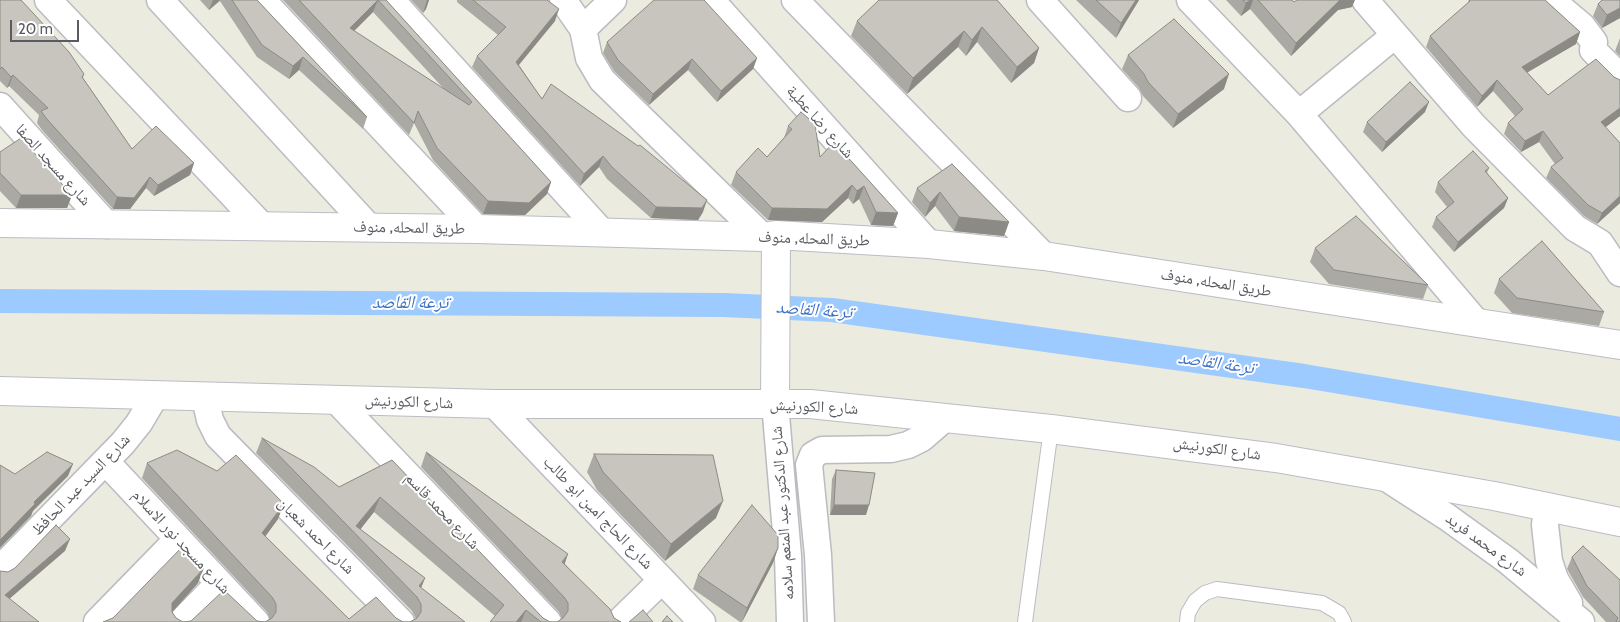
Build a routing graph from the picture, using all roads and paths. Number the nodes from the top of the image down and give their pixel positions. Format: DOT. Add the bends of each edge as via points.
graph roads {
  1 [pos="48,0"];
  2 [pos="160,0"];
  3 [pos="391,0"];
  4 [pos="563,0"];
  5 [pos="613,0"];
  6 [pos="711,0"];
  7 [pos="795,0"];
  8 [pos="1040,0"];
  9 [pos="1190,0"];
  10 [pos="1365,0"];
  11 [pos="1551,0"];
  12 [pos="264,2"];
  13 [pos="582,29"];
  14 [pos="1395,35"];
  15 [pos="1620,76"];
  16 [pos="1128,98"];
  17 [pos="0,106"];
  18 [pos="1298,114"];
  19 [pos="0,223"];
  20 [pos="106,224"];
  21 [pos="262,226"];
  22 [pos="369,228"];
  23 [pos="477,229"];
  24 [pos="601,231"];
  25 [pos="770,236"];
  26 [pos="929,244"];
  27 [pos="1044,256"];
  28 [pos="1620,273"];
  29 [pos="1477,323"];
  30 [pos="1620,345"];
  31 [pos="0,392"];
  32 [pos="155,396"];
  33 [pos="205,398"];
  34 [pos="336,400"];
  35 [pos="494,404"];
  36 [pos="775,404"];
  37 [pos="945,418"];
  38 [pos="1051,429"];
  39 [pos="106,462"];
  40 [pos="1384,476"];
  41 [pos="1547,507"];
  42 [pos="1620,522"];
  43 [pos="178,539"];
  44 [pos="0,569"];
  45 [pos="662,580"];
  46 [pos="219,583"];
  47 [pos="97,622"];
  48 [pos="181,622"];
  49 [pos="256,622"];
  50 [pos="401,622"];
  51 [pos="548,622"];
  52 [pos="619,622"];
  53 [pos="702,622"];
  54 [pos="790,622"];
  55 [pos="821,622"];
  56 [pos="1025,622"];
  57 [pos="1186,622"];
  58 [pos="1344,622"];
  59 [pos="1582,622"];
  1 -- 21 [label="street"];
  2 -- 22 [label="street"];
  3 -- 24 [label="street"];
  4 -- 13 [label="street"];
  5 -- 13 [label="street"];
  6 -- 26 [label="street, شارع رضا عطية"];
  7 -- 27 [label="street"];
  8 -- 16 [label="street"];
  9 -- 18 [label="street"];
  10 -- 14 [label="street"];
  11 -- 15 [label="street" via="1582,26 1594,42 1593,50"];
  12 -- 23 [label="street"];
  13 -- 25 [label="street" via="590,58 602,80"];
  14 -- 18 [label="street"];
  14 -- 28 [label="street" via="1474,126 1575,228 1600,243"];
  17 -- 20 [label="street, شارع مسجد الصفا"];
  18 -- 29 [label="street"];
  19 -- 20 [label="main road, طريق المحله, منوف"];
  20 -- 21 [label="main road, طريق المحله, منوف"];
  21 -- 22 [label="main road, طريق المحله, منوف"];
  22 -- 23 [label="main road, طريق المحله, منوف"];
  23 -- 24 [label="main road, طريق المحله, منوف"];
  24 -- 25 [label="main road, طريق المحله, منوف"];
  25 -- 26 [label="main road, طريق المحله, منوف"];
  25 -- 36 [label="main road"];
  26 -- 27 [label="main road, طريق المحله, منوف"];
  27 -- 29 [label="main road, طريق المحله, منوف"];
  29 -- 30 [label="main road, طريق المحله, منوف"];
  31 -- 32 [label="main road, شارع الكورنيش"];
  32 -- 33 [label="main road, شارع الكورنيش"];
  32 -- 39 [label="street, شارع السيد عبد الحافظ" via="139,423"];
  33 -- 34 [label="main road, شارع الكورنيش"];
  33 -- 50 [label="street, شارع احمد شعبان" via="218,436"];
  34 -- 35 [label="main road, شارع الكورنيش"];
  34 -- 51 [label="street, شارع محمد قاسم"];
  35 -- 36 [label="main road, شارع الكورنيش"];
  35 -- 45 [label="street, شارع الحاج امين ابو طالب"];
  36 -- 37 [label="main road, شارع الكورنيش" via="810,404"];
  36 -- 54 [label="street, شارع الدكتور عبد المنعم سلامه" via="788,556"];
  37 -- 38 [label="main road, شارع الكورنيش"];
  37 -- 55 [label="street, شارع الدكتور عبد المنعم سلامه" via="928,434 908,445 891,449 822,450 813,455 809,465"];
  38 -- 40 [label="main road, شارع الكورنيش" via="1177,444"];
  38 -- 56 [label="lane"];
  39 -- 43 [label="street, شارع مسجد نور الاسلام"];
  39 -- 44 [label="street, شارع السيد عبد الحافظ"];
  40 -- 41 [label="main road, شارع الكورنيش"];
  40 -- 59 [label="street, شارع محمد فريد" via="1508,561"];
  41 -- 42 [label="main road, شارع الكورنيش"];
  41 -- 59 [label="street, شارع محمد فريد" via="1545,525 1549,561 1563,595"];
  43 -- 46 [label="street, شارع مسجد نور الاسلام"];
  43 -- 47 [label="street"];
  45 -- 52 [label="street"];
  45 -- 53 [label="street, شارع الحاج امين ابو طالب"];
  46 -- 48 [label="street"];
  46 -- 49 [label="street, شارع مسجد نور الاسلام"];
  57 -- 58 [label="lane" via="1195,601 1217,589 1322,603 1339,613"];
}
